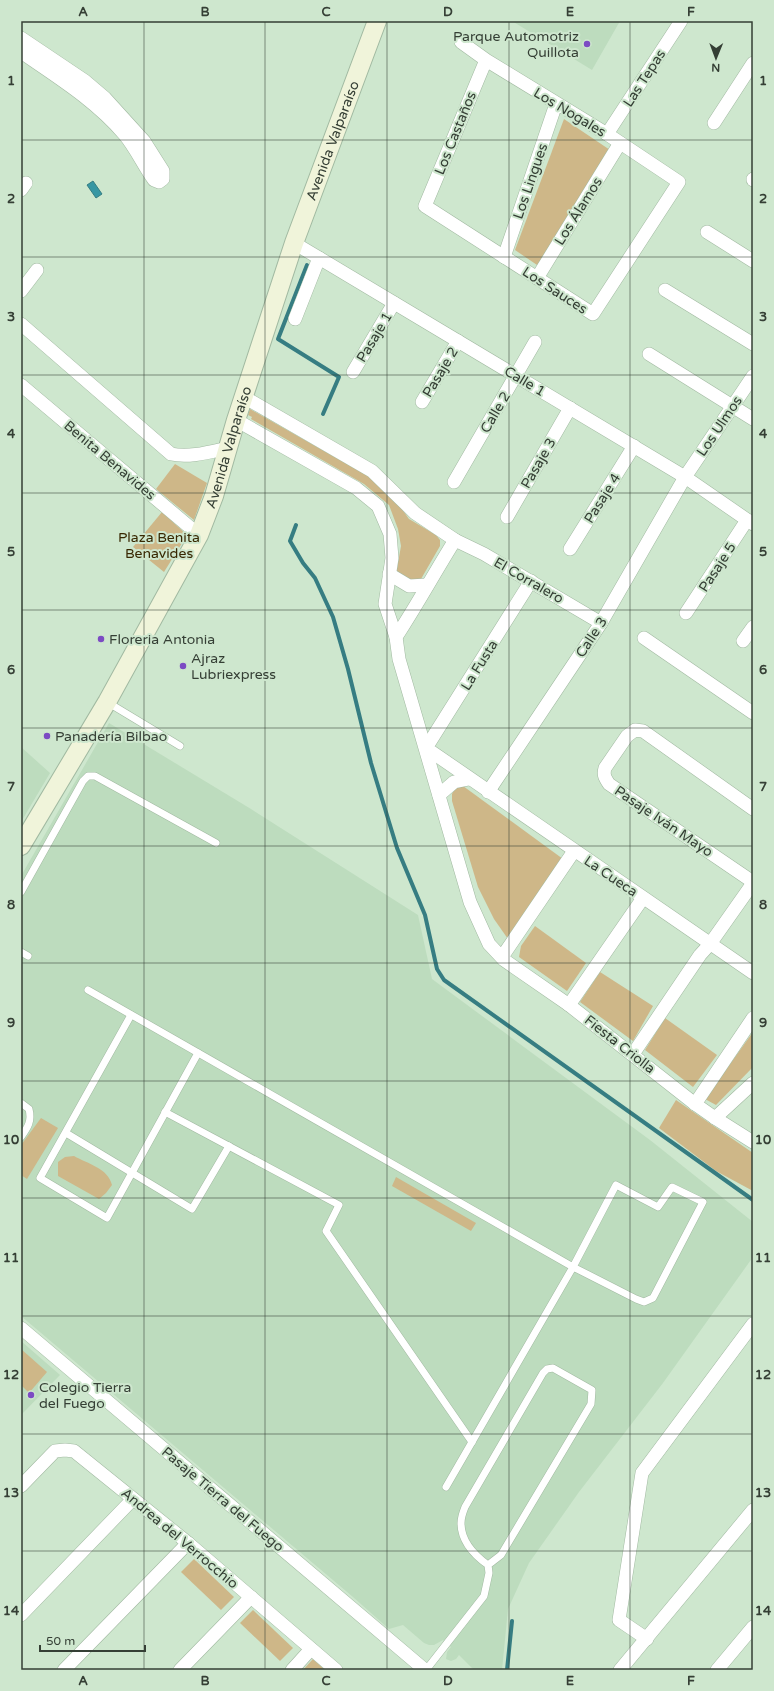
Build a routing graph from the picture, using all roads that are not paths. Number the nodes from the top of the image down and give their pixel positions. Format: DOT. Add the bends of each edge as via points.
graph roads {
  1 [pos="377,21"];
  2 [pos="681,21"];
  3 [pos="21,38"];
  4 [pos="461,42"];
  5 [pos="21,52"];
  6 [pos="486,60"];
  7 [pos="753,62"];
  8 [pos="95,97"];
  9 [pos="556,104"];
  10 [pos="714,123"];
  11 [pos="606,134"];
  12 [pos="620,143"];
  13 [pos="140,145"];
  14 [pos="679,182"];
  15 [pos="425,206"];
  16 [pos="707,232"];
  17 [pos="294,243"];
  18 [pos="504,257"];
  19 [pos="319,258"];
  20 [pos="753,261"];
  21 [pos="37,270"];
  22 [pos="537,278"];
  23 [pos="665,290"];
  24 [pos="21,292"];
  25 [pos="394,303"];
  26 [pos="295,319"];
  27 [pos="21,324"];
  28 [pos="458,341"];
  29 [pos="535,342"];
  30 [pos="753,344"];
  31 [pos="649,354"];
  32 [pos="353,372"];
  33 [pos="515,375"];
  34 [pos="753,376"];
  35 [pos="21,385"];
  36 [pos="244,397"];
  37 [pos="422,402"];
  38 [pos="732,406"];
  39 [pos="570,408"];
  40 [pos="753,419"];
  41 [pos="236,420"];
  42 [pos="634,446"];
  43 [pos="228,448"];
  44 [pos="685,477"];
  45 [pos="454,482"];
  46 [pos="507,518"];
  47 [pos="750,522"];
  48 [pos="199,534"];
  49 [pos="455,540"];
  50 [pos="570,549"];
  51 [pos="389,574"];
  52 [pos="531,581"];
  53 [pos="427,585"];
  54 [pos="686,613"];
  55 [pos="600,623"];
  56 [pos="753,627"];
  57 [pos="396,636"];
  58 [pos="644,638"];
  59 [pos="744,641"];
  60 [pos="107,702"];
  61 [pos="753,713"];
  62 [pos="180,746"];
  63 [pos="426,748"];
  64 [pos="469,779"];
  65 [pos="488,792"];
  66 [pos="439,795"];
  67 [pos="753,809"];
  68 [pos="216,843"];
  69 [pos="21,846"];
  70 [pos="574,851"];
  71 [pos="753,883"];
  72 [pos="21,892"];
  73 [pos="643,898"];
  74 [pos="710,944"];
  75 [pos="21,952"];
  76 [pos="28,956"];
  77 [pos="502,957"];
  78 [pos="753,973"];
  79 [pos="88,990"];
  80 [pos="569,1005"];
  81 [pos="131,1015"];
  82 [pos="753,1018"];
  83 [pos="198,1053"];
  84 [pos="633,1054"];
  85 [pos="753,1082"];
  86 [pos="21,1103"];
  87 [pos="695,1104"];
  88 [pos="165,1112"];
  89 [pos="715,1118"];
  90 [pos="66,1133"];
  91 [pos="21,1137"];
  92 [pos="753,1142"];
  93 [pos="229,1146"];
  94 [pos="132,1173"];
  95 [pos="573,1266"];
  96 [pos="753,1324"];
  97 [pos="21,1328"];
  98 [pos="472,1442"];
  99 [pos="21,1486"];
  100 [pos="446,1487"];
  101 [pos="133,1499"];
  102 [pos="753,1510"];
  103 [pos="188,1543"];
  104 [pos="488,1565"];
  105 [pos="251,1598"];
  106 [pos="21,1615"];
  107 [pos="753,1627"];
  108 [pos="647,1639"];
  109 [pos="312,1650"];
  110 [pos="64,1670"];
  111 [pos="180,1670"];
  112 [pos="292,1670"];
  113 [pos="336,1670"];
  114 [pos="425,1670"];
  115 [pos="620,1670"];
  116 [pos="717,1670"];
  1 -- 17 [label="main road, Avenida Valparaíso"];
  2 -- 11 [label="street, Las Tepas"];
  3 -- 8 [label="street" via="85,81"];
  4 -- 6 [label="street, Los Nogales"];
  5 -- 8 [label="street"];
  6 -- 9 [label="street, Los Nogales"];
  6 -- 15 [label="street, Los Castaños"];
  7 -- 10 [label="street"];
  8 -- 13 [label="street" via="124,134"];
  9 -- 11 [label="street, Los Nogales"];
  9 -- 18 [label="street, Los Lingues"];
  11 -- 12 [label="street, Los Nogales"];
  12 -- 14 [label="street, Los Nogales"];
  12 -- 22 [label="street, Los Álamos"];
  14 -- 22 [label="street, Los Sauces" via="593,314"];
  15 -- 18 [label="street, Los Sauces"];
  16 -- 20 [label="street"];
  17 -- 19 [label="street, Calle 1"];
  17 -- 36 [label="main road, Avenida Valparaíso"];
  18 -- 22 [label="street, Los Sauces"];
  19 -- 25 [label="street, Calle 1"];
  19 -- 26 [label="street"];
  21 -- 24 [label="street"];
  23 -- 30 [label="street"];
  25 -- 28 [label="street, Calle 1"];
  25 -- 32 [label="street, Pasaje 1"];
  27 -- 43 [label="street" via="171,454 178,456"];
  28 -- 33 [label="street, Calle 1"];
  28 -- 37 [label="street, Pasaje 2"];
  29 -- 33 [label="street, Calle 2"];
  31 -- 38 [label="street"];
  33 -- 39 [label="street, Calle 1"];
  33 -- 45 [label="street, Calle 2"];
  34 -- 38 [label="street, Los Ulmos"];
  35 -- 48 [label="street, Benita Benavides"];
  36 -- 41 [label="main road, Avenida Valparaíso"];
  36 -- 49 [label="street, El Corralero" via="372,470 415,513"];
  38 -- 40 [label="street"];
  38 -- 44 [label="street, Los Ulmos"];
  39 -- 42 [label="street, Calle 1"];
  39 -- 46 [label="street, Pasaje 3"];
  41 -- 43 [label="main road, Avenida Valparaíso"];
  41 -- 51 [label="street" via="356,488 378,506 390,534 392,558"];
  42 -- 44 [label="street, Calle 1"];
  42 -- 50 [label="street, Pasaje 4"];
  43 -- 48 [label="main road, Avenida Valparaíso" via="214,496"];
  44 -- 47 [label="street, Calle 1"];
  44 -- 55 [label="street, Calle 3"];
  47 -- 54 [label="street, Pasaje 5"];
  48 -- 60 [label="main road, Avenida Valparaíso"];
  49 -- 52 [label="street, El Corralero"];
  49 -- 53 [label="street"];
  51 -- 53 [label="street" via="409,586"];
  51 -- 57 [label="street" via="385,604"];
  52 -- 55 [label="street, El Corralero"];
  52 -- 63 [label="street, La Fusta"];
  53 -- 57 [label="street" via="421,599"];
  55 -- 65 [label="street, Calle 3"];
  56 -- 59 [label="street"];
  57 -- 63 [label="street" via="399,660"];
  58 -- 61 [label="street"];
  60 -- 62 [label="lane"];
  60 -- 69 [label="main road, Avenida Valparaíso"];
  63 -- 64 [label="street, La Cueca"];
  63 -- 66 [label="street"];
  64 -- 65 [label="street, La Cueca"];
  64 -- 66 [label="street" via="454,782"];
  65 -- 70 [label="street, La Cueca"];
  66 -- 77 [label="street, Fiesta Criolla" via="470,902 489,944"];
  67 -- 71 [label="street, Pasaje Iván Mayo" via="643,732 634,730 627,736 605,768 604,777 609,784"];
  68 -- 72 [label="lane" via="95,776 88,776"];
  70 -- 73 [label="street, La Cueca"];
  70 -- 77 [label="street"];
  71 -- 74 [label="street"];
  73 -- 74 [label="street, La Cueca"];
  73 -- 80 [label="street"];
  74 -- 78 [label="street, La Cueca"];
  74 -- 84 [label="street"];
  75 -- 76 [label="lane"];
  77 -- 80 [label="street, Fiesta Criolla"];
  79 -- 81 [label="lane"];
  80 -- 84 [label="street, Fiesta Criolla"];
  81 -- 83 [label="lane"];
  81 -- 90 [label="lane"];
  82 -- 87 [label="street"];
  83 -- 88 [label="lane"];
  83 -- 95 [label="lane"];
  84 -- 87 [label="street, Fiesta Criolla"];
  85 -- 89 [label="street"];
  86 -- 91 [label="lane" via="30,1109 31,1116 28,1127"];
  87 -- 89 [label="street, Fiesta Criolla"];
  88 -- 93 [label="lane"];
  88 -- 94 [label="lane"];
  89 -- 92 [label="street, Fiesta Criolla"];
  90 -- 94 [label="lane"];
  90 -- 94 [label="lane" via="40,1178 107,1218"];
  93 -- 94 [label="lane" via="192,1209"];
  93 -- 98 [label="lane" via="339,1205 326,1231"];
  95 -- 95 [label="lane" via="636,1299 644,1302 653,1298 703,1202 672,1187 658,1207 616,1185"];
  95 -- 98 [label="lane"];
  96 -- 108 [label="street" via="642,1473 619,1620"];
  97 -- 114 [label="street, Pasaje Tierra del Fuego"];
  98 -- 100 [label="lane"];
  99 -- 101 [label="street, Andrea del Verrocchio" via="55,1451 71,1450"];
  101 -- 103 [label="street, Andrea del Verrocchio"];
  101 -- 106 [label="street"];
  102 -- 108 [label="street"];
  103 -- 105 [label="street, Andrea del Verrocchio"];
  103 -- 110 [label="street"];
  104 -- 104 [label="lane" via="501,1555 591,1404 592,1390 553,1368 543,1372 464,1507 461,1523 468,1546"];
  104 -- 114 [label="lane" via="489,1573 484,1596"];
  105 -- 109 [label="street, Andrea del Verrocchio"];
  105 -- 111 [label="street"];
  107 -- 116 [label="street"];
  108 -- 115 [label="street"];
  109 -- 112 [label="street"];
  109 -- 113 [label="street, Andrea del Verrocchio"];
}
